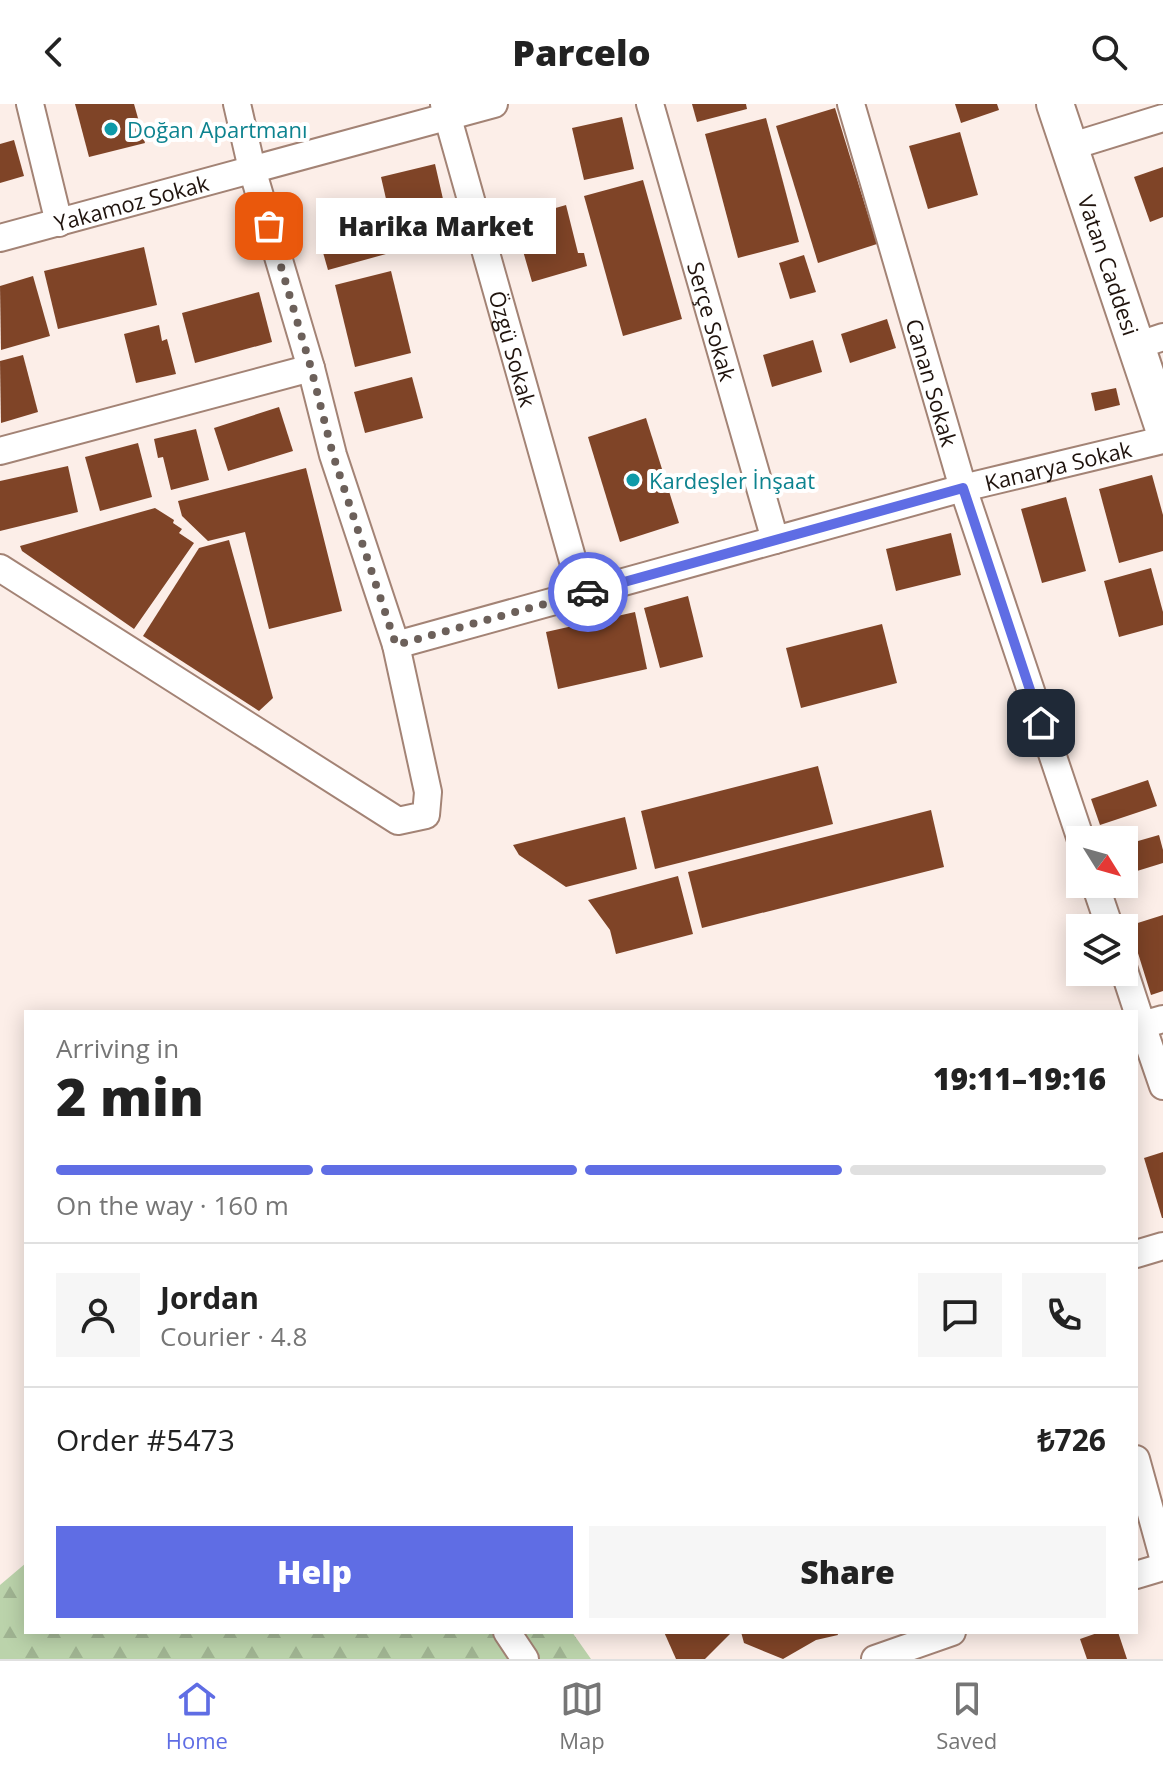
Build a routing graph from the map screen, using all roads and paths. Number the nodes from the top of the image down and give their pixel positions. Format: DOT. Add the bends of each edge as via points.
graph roads {
  1 [pos="30,104"];
  2 [pos="237,104"];
  3 [pos="494,104"];
  4 [pos="650,104"];
  5 [pos="851,104"];
  6 [pos="1055,104"];
  7 [pos="445,111"];
  8 [pos="1163,118"];
  9 [pos="1069,147"];
  10 [pos="252,169"];
  11 [pos="59,223"];
  12 [pos="0,238"];
  13 [pos="1150,342"];
  14 [pos="311,368"];
  15 [pos="1163,426"];
  16 [pos="1163,440"];
  17 [pos="0,451"];
  18 [pos="963,488"];
  19 [pos="775,540"];
  20 [pos="0,568"];
  21 [pos="582,593"];
  22 [pos="396,645"];
  23 [pos="1076,826"];
  24 [pos="1131,986"];
  25 [pos="1147,1024"];
  26 [pos="1163,1086"];
  27 [pos="1163,1246"];
  28 [pos="1138,1253"];
  29 [pos="1138,1466"];
  30 [pos="1163,1557"];
  31 [pos="1163,1567"];
  32 [pos="1138,1574"];
  33 [pos="508,1634"];
  34 [pos="946,1634"];
  35 [pos="525,1659"];
  36 [pos="875,1659"];
  1 -- 11 [label="street"];
  2 -- 10 [label="street"];
  3 -- 7 [label="street, Yakamoz Sokak"];
  4 -- 19 [label="street, Serçe Sokak"];
  5 -- 18 [label="street, Canan Sokak"];
  6 -- 9 [label="street, Vatan Caddesi"];
  7 -- 10 [label="street, Yakamoz Sokak"];
  7 -- 21 [label="street, Özgü Sokak"];
  8 -- 9 [label="street"];
  9 -- 13 [label="street, Vatan Caddesi"];
  10 -- 11 [label="street, Yakamoz Sokak"];
  10 -- 14 [label="street"];
  11 -- 12 [label="street, Yakamoz Sokak"];
  13 -- 15 [label="street, Vatan Caddesi"];
  14 -- 17 [label="street"];
  14 -- 22 [label="street" via="333,455"];
  16 -- 18 [label="street, Kanarya Sokak"];
  18 -- 19 [label="street, Kanarya Sokak"];
  18 -- 23 [label="street, Canan Sokak"];
  19 -- 21 [label="street, Kanarya Sokak"];
  20 -- 22 [label="street" via="398,821 426,815 428,792"];
  21 -- 22 [label="street, Kanarya Sokak"];
  24 -- 25 [label="street"];
  25 -- 26 [label="street"];
  27 -- 28 [label="street"];
  29 -- 30 [label="street"];
  31 -- 32 [label="street"];
  33 -- 35 [label="street"];
  34 -- 36 [label="street"];
}
